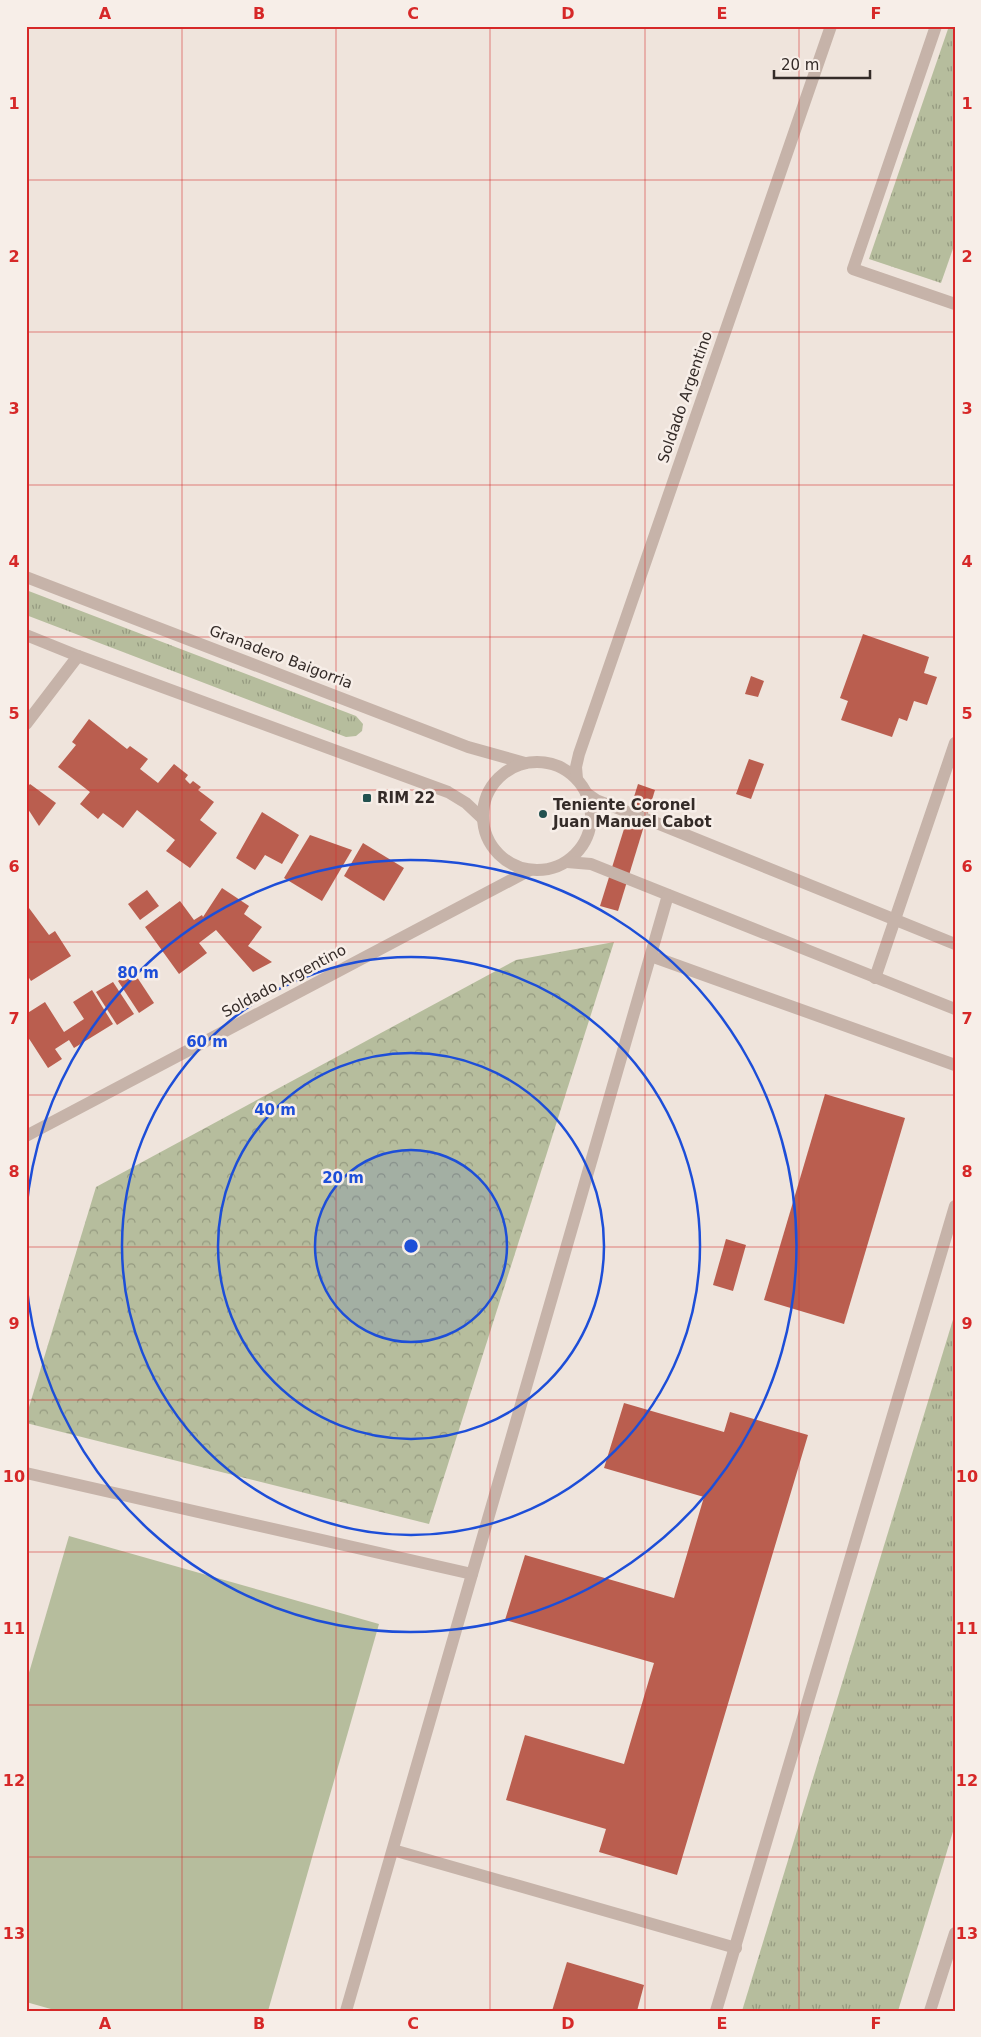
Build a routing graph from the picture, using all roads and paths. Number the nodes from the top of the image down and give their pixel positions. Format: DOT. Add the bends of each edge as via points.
graph roads {
  1 [pos="831,26"];
  2 [pos="936,26"];
  3 [pos="954,300"];
  4 [pos="26,577"];
  5 [pos="26,635"];
  6 [pos="78,656"];
  7 [pos="26,724"];
  8 [pos="955,743"];
  9 [pos="525,763"];
  10 [pos="577,779"];
  11 [pos="586,793"];
  12 [pos="483,819"];
  13 [pos="566,862"];
  14 [pos="530,870"];
  15 [pos="668,895"];
  16 [pos="895,920"];
  17 [pos="955,944"];
  18 [pos="650,956"];
  19 [pos="875,978"];
  20 [pos="955,1009"];
  21 [pos="955,1065"];
  22 [pos="26,1136"];
  23 [pos="955,1206"];
  24 [pos="26,1473"];
  25 [pos="472,1574"];
  26 [pos="393,1850"];
  27 [pos="955,1932"];
  28 [pos="736,1948"];
  29 [pos="346,2011"];
  30 [pos="716,2011"];
  31 [pos="930,2011"];
  1 -- 10 [label="street, Soldado Argentino" via="579,754"];
  2 -- 3 [label="street" via="852,269"];
  4 -- 9 [label="street, Granadero Baigorria" via="468,747"];
  5 -- 6 [label="street, Granadero Baigorria"];
  6 -- 7 [label="street"];
  6 -- 12 [label="street, Granadero Baigorria" via="448,792 466,802"];
  8 -- 16 [label="street"];
  9 -- 10 [label="street, Granadero Baigorria" via="544,762 562,768"];
  9 -- 12 [label="street, Granadero Baigorria" via="508,770 494,783 485,800"];
  10 -- 11 [label="street, Granadero Baigorria"];
  11 -- 13 [label="street, Granadero Baigorria" via="591,813 588,832 580,849"];
  11 -- 16 [label="street" via="596,800"];
  12 -- 14 [label="street, Granadero Baigorria" via="487,837 497,853 512,864"];
  13 -- 14 [label="street" via="548,869"];
  13 -- 15 [label="street" via="591,864"];
  14 -- 22 [label="street, Soldado Argentino"];
  15 -- 18 [label="street"];
  15 -- 19 [label="street"];
  16 -- 17 [label="street"];
  16 -- 19 [label="street"];
  18 -- 21 [label="street"];
  18 -- 25 [label="street"];
  19 -- 20 [label="street"];
  23 -- 28 [label="street"];
  24 -- 25 [label="street"];
  25 -- 26 [label="street"];
  26 -- 28 [label="street"];
  26 -- 29 [label="street"];
  27 -- 31 [label="street"];
  28 -- 30 [label="street"];
}
